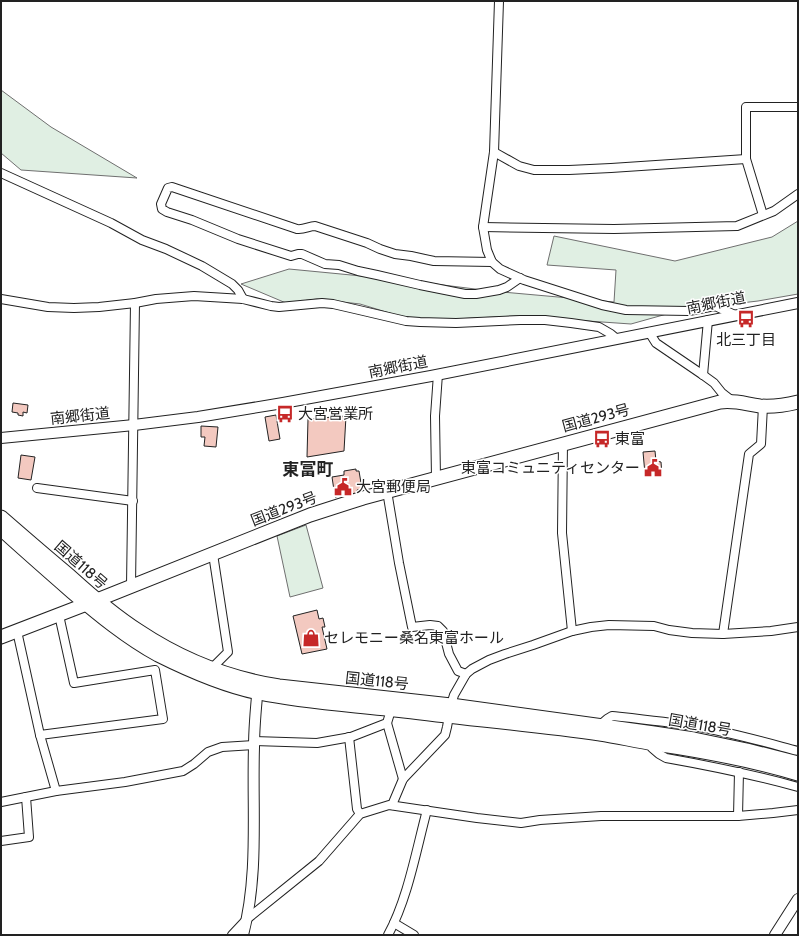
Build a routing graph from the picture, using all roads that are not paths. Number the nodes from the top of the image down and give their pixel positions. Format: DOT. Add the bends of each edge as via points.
graph roads {
  1 [pos="499,1"];
  2 [pos="798,107"];
  3 [pos="494,152"];
  4 [pos="746,159"];
  5 [pos="1,173"];
  6 [pos="798,194"];
  7 [pos="763,215"];
  8 [pos="483,227"];
  9 [pos="492,262"];
  10 [pos="520,278"];
  11 [pos="1,299"];
  12 [pos="243,299"];
  13 [pos="135,303"];
  14 [pos="798,303"];
  15 [pos="736,314"];
  16 [pos="708,320"];
  17 [pos="649,332"];
  18 [pos="616,339"];
  19 [pos="438,374"];
  20 [pos="703,375"];
  21 [pos="730,400"];
  22 [pos="798,402"];
  23 [pos="763,406"];
  24 [pos="134,425"];
  25 [pos="1,438"];
  26 [pos="563,443"];
  27 [pos="436,478"];
  28 [pos="37,488"];
  29 [pos="387,492"];
  30 [pos="133,501"];
  31 [pos="1,517"];
  32 [pos="1,529"];
  33 [pos="214,554"];
  34 [pos="131,586"];
  35 [pos="92,602"];
  36 [pos="59,615"];
  37 [pos="798,626"];
  38 [pos="17,631"];
  39 [pos="572,631"];
  40 [pos="723,634"];
  41 [pos="1,637"];
  42 [pos="212,668"];
  43 [pos="466,674"];
  44 [pos="258,688"];
  45 [pos="391,710"];
  46 [pos="450,711"];
  47 [pos="387,723"];
  48 [pos="600,725"];
  49 [pos="40,735"];
  50 [pos="349,737"];
  51 [pos="254,743"];
  52 [pos="652,743"];
  53 [pos="798,751"];
  54 [pos="782,763"];
  55 [pos="798,763"];
  56 [pos="739,772"];
  57 [pos="798,774"];
  58 [pos="403,779"];
  59 [pos="798,788"];
  60 [pos="56,791"];
  61 [pos="26,797"];
  62 [pos="1,802"];
  63 [pos="392,805"];
  64 [pos="427,810"];
  65 [pos="798,810"];
  66 [pos="360,814"];
  67 [pos="738,816"];
  68 [pos="1,841"];
  69 [pos="798,899"];
  70 [pos="247,919"];
  71 [pos="394,923"];
  72 [pos="232,935"];
  73 [pos="243,935"];
  74 [pos="388,935"];
  75 [pos="414,935"];
  76 [pos="774,935"];
  1 -- 3 [label="street"];
  2 -- 4 [label="street" via="746,108"];
  3 -- 4 [label="street" via="519,166 534,170"];
  3 -- 8 [label="street"];
  4 -- 7 [label="street"];
  5 -- 12 [label="street" via="202,266 232,284"];
  6 -- 7 [label="street" via="774,211"];
  7 -- 8 [label="street" via="736,226 614,229"];
  8 -- 9 [label="street" via="486,250"];
  9 -- 10 [label="street" via="500,269"];
  9 -- 10 [label="street" via="434,261 395,254 315,226 297,229 172,187 168,188 162,204 162,208 167,212 291,256 302,254 325,264 339,265 420,285 476,294 499,290"];
  10 -- 15 [label="street" via="602,305 626,310 689,311 715,306"];
  11 -- 13 [label="street" via="48,307 74,308"];
  12 -- 13 [label="street" via="194,296"];
  12 -- 18 [label="street" via="279,307 333,304 420,322 545,320 599,327"];
  13 -- 24 [label="street"];
  14 -- 15 [label="street, 南郷街道"];
  15 -- 16 [label="street, 南郷街道"];
  16 -- 17 [label="street, 南郷街道"];
  16 -- 20 [label="street"];
  17 -- 18 [label="street, 南郷街道"];
  17 -- 20 [label="street" via="656,343"];
  18 -- 19 [label="street, 南郷街道"];
  19 -- 24 [label="street, 南郷街道" via="276,405"];
  19 -- 27 [label="street" via="435,416"];
  20 -- 21 [label="street"];
  21 -- 23 [label="highway, 国道293号"];
  21 -- 26 [label="highway, 国道293号"];
  22 -- 23 [label="highway, 国道293号"];
  23 -- 40 [label="street" via="761,444 749,454"];
  24 -- 25 [label="street, 南郷街道"];
  24 -- 30 [label="street"];
  26 -- 27 [label="highway, 国道293号"];
  26 -- 39 [label="street" via="562,533"];
  27 -- 29 [label="highway, 国道293号"];
  28 -- 30 [label="street"];
  29 -- 33 [label="highway, 国道293号" via="310,515"];
  29 -- 43 [label="street" via="412,627 438,626 443,631 449,654 458,671"];
  30 -- 34 [label="street"];
  31 -- 35 [label="highway, 国道118号"];
  32 -- 35 [label="highway, 国道118号" via="38,563"];
  33 -- 34 [label="highway, 国道293号"];
  33 -- 42 [label="street" via="228,652"];
  34 -- 35 [label="highway, 国道293号"];
  35 -- 36 [label="highway, 国道293号"];
  35 -- 42 [label="highway, 国道118号" via="161,645"];
  35 -- 44 [label="highway, 国道118号" via="115,627 157,654 208,678 242,689"];
  36 -- 38 [label="highway, 国道293号"];
  36 -- 49 [label="street" via="74,683 155,670 163,719"];
  37 -- 40 [label="street" via="771,631"];
  38 -- 41 [label="highway, 国道293号"];
  38 -- 49 [label="street"];
  39 -- 40 [label="street" via="609,625 654,626 692,633"];
  39 -- 43 [label="street" via="489,660"];
  42 -- 44 [label="highway, 国道118号"];
  43 -- 46 [label="street" via="454,695"];
  44 -- 45 [label="highway, 国道118号" via="311,701"];
  44 -- 46 [label="highway, 国道118号" via="313,690"];
  44 -- 51 [label="street"];
  45 -- 46 [label="highway, 国道118号"];
  45 -- 47 [label="street"];
  46 -- 48 [label="highway, 国道118号"];
  46 -- 52 [label="highway, 国道118号"];
  46 -- 58 [label="street" via="444,735"];
  47 -- 50 [label="street"];
  47 -- 58 [label="street"];
  48 -- 53 [label="street" via="612,716 655,720 738,735"];
  48 -- 54 [label="highway, 国道118号" via="747,750"];
  49 -- 60 [label="street"];
  50 -- 51 [label="street" via="318,744"];
  50 -- 66 [label="street" via="357,809"];
  51 -- 60 [label="street" via="208,752 183,771"];
  51 -- 70 [label="street" via="254,847"];
  52 -- 54 [label="highway, 国道118号"];
  52 -- 56 [label="street" via="652,748 666,758"];
  54 -- 55 [label="highway, 国道118号"];
  54 -- 57 [label="highway, 国道118号"];
  56 -- 59 [label="street"];
  56 -- 67 [label="street"];
  58 -- 63 [label="street"];
  60 -- 61 [label="street"];
  61 -- 62 [label="street"];
  61 -- 68 [label="street" via="29,838"];
  63 -- 64 [label="street"];
  63 -- 66 [label="street"];
  64 -- 67 [label="street" via="521,823 601,816"];
  64 -- 71 [label="street" via="406,893"];
  65 -- 67 [label="street"];
  66 -- 70 [label="street" via="319,861"];
  69 -- 76 [label="street"];
  70 -- 72 [label="street"];
  70 -- 73 [label="street"];
  71 -- 74 [label="street"];
  71 -- 75 [label="street"];
}
